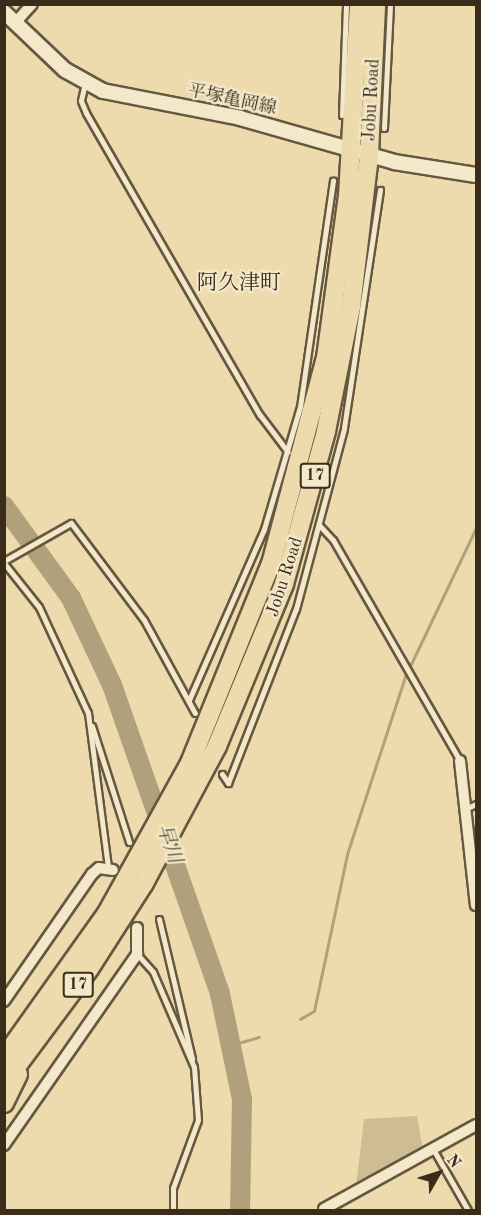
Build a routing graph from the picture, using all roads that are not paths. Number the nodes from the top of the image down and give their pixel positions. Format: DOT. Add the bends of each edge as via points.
graph roads {
  1 [pos="32,4"];
  2 [pos="346,4"];
  3 [pos="359,4"];
  4 [pos="376,4"];
  5 [pos="390,4"];
  6 [pos="4,12"];
  7 [pos="15,23"];
  8 [pos="351,38"];
  9 [pos="85,83"];
  10 [pos="342,115"];
  11 [pos="384,128"];
  12 [pos="360,152"];
  13 [pos="477,175"];
  14 [pos="333,180"];
  15 [pos="380,190"];
  16 [pos="367,241"];
  17 [pos="318,357"];
  18 [pos="288,452"];
  19 [pos="319,525"];
  20 [pos="5,562"];
  21 [pos="189,700"];
  22 [pos="88,713"];
  23 [pos="195,713"];
  24 [pos="460,761"];
  25 [pos="222,774"];
  26 [pos="472,806"];
  27 [pos="129,842"];
  28 [pos="111,868"];
  29 [pos="477,904"];
  30 [pos="159,919"];
  31 [pos="137,928"];
  32 [pos="137,954"];
  33 [pos="4,1001"];
  34 [pos="28,1028"];
  35 [pos="4,1049"];
  36 [pos="4,1058"];
  37 [pos="25,1059"];
  38 [pos="194,1067"];
  39 [pos="4,1083"];
  40 [pos="4,1103"];
  41 [pos="477,1125"];
  42 [pos="4,1145"];
  43 [pos="433,1149"];
  44 [pos="173,1210"];
  45 [pos="324,1210"];
  46 [pos="468,1210"];
  1 -- 7 [label="street"];
  2 -- 8 [label="lane"];
  3 -- 8 [label="highway, Jobu Road / 17"];
  4 -- 12 [label="highway, Jobu Road / 17"];
  5 -- 11 [label="lane"];
  6 -- 7 [label="main road, 平塚亀岡線"];
  7 -- 9 [label="main road, 平塚亀岡線"];
  8 -- 10 [label="lane"];
  8 -- 12 [label="highway, Jobu Road / 17"];
  9 -- 12 [label="main road, 平塚亀岡線" via="122,98 240,118"];
  9 -- 18 [label="lane" via="81,101 86,112 260,415"];
  12 -- 13 [label="main road, 平塚亀岡線"];
  12 -- 16 [label="highway, Jobu Road / 17"];
  12 -- 17 [label="highway, Jobu Road / 17"];
  14 -- 17 [label="lane"];
  15 -- 16 [label="lane"];
  16 -- 19 [label="lane" via="344,428"];
  16 -- 37 [label="highway, Jobu Road / 17" via="335,394 284,584 199,780 144,883"];
  17 -- 18 [label="lane"];
  17 -- 34 [label="highway, Jobu Road / 17" via="271,564 190,763 135,865"];
  18 -- 21 [label="lane" via="264,529"];
  19 -- 24 [label="lane"];
  19 -- 25 [label="lane" via="265,695 228,783"];
  20 -- 21 [label="lane" via="69,525 140,613"];
  20 -- 22 [label="lane" via="39,607"];
  21 -- 23 [label="lane"];
  22 -- 27 [label="lane"];
  22 -- 28 [label="lane"];
  24 -- 26 [label="street"];
  26 -- 29 [label="street"];
  28 -- 33 [label="street" via="92,874"];
  30 -- 38 [label="lane"];
  31 -- 32 [label="street"];
  32 -- 38 [label="lane" via="153,972"];
  32 -- 42 [label="street"];
  34 -- 35 [label="highway"];
  34 -- 36 [label="highway, Jobu Road / 17"];
  37 -- 39 [label="highway, Jobu Road / 17"];
  37 -- 40 [label="highway"];
  38 -- 44 [label="lane" via="198,1120 173,1188"];
  41 -- 43 [label="street"];
  43 -- 45 [label="street"];
  43 -- 46 [label="lane"];
}
